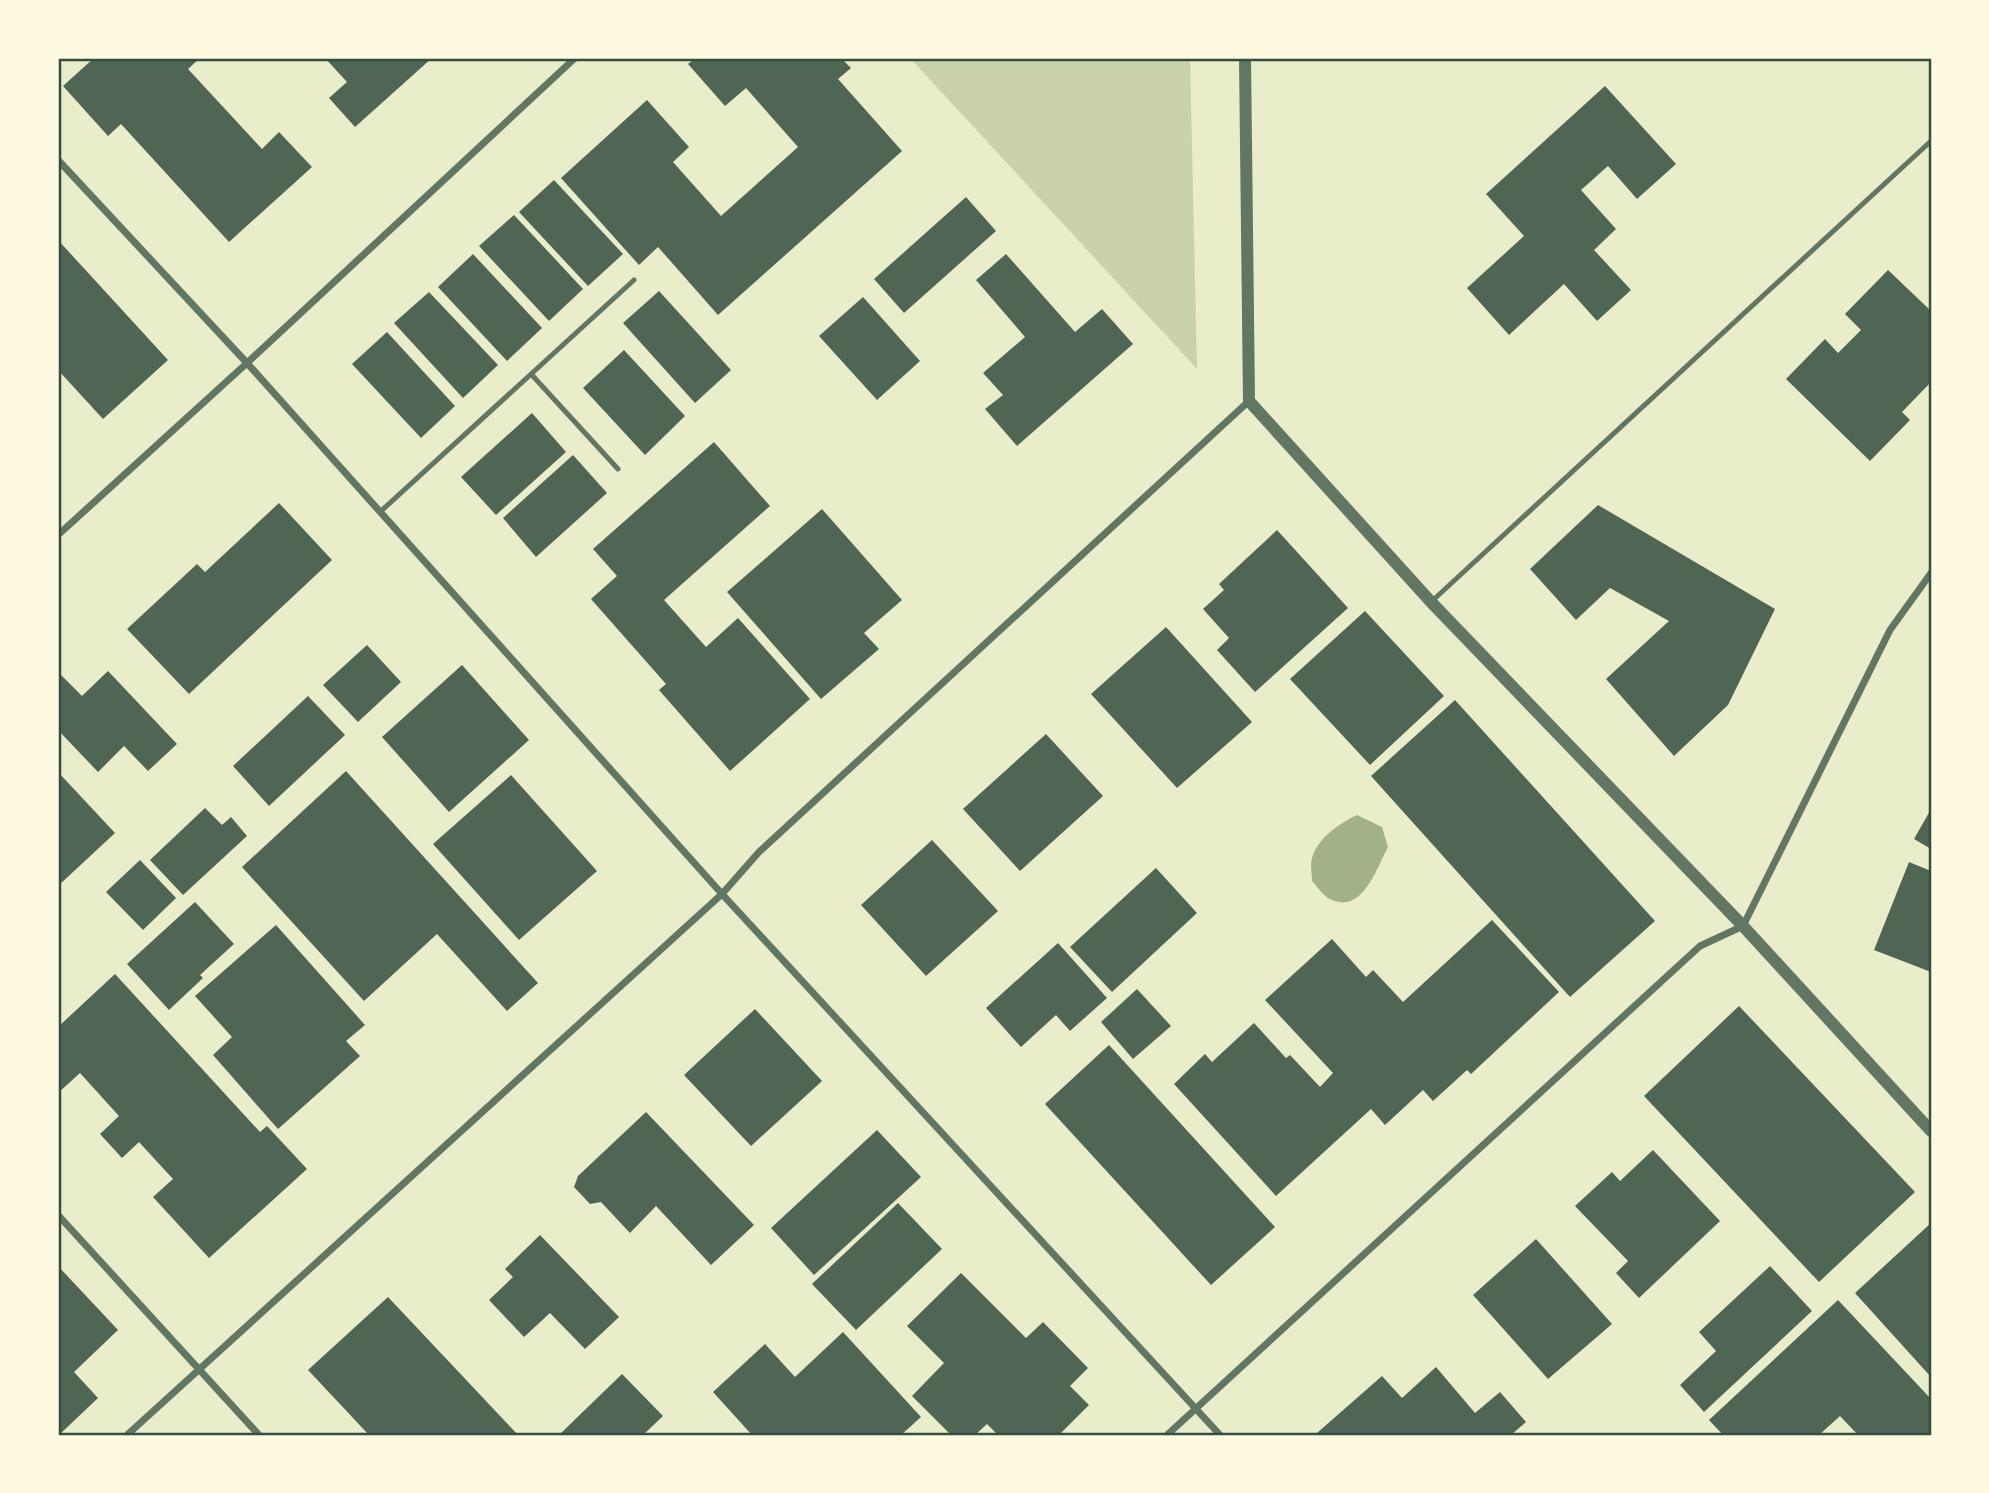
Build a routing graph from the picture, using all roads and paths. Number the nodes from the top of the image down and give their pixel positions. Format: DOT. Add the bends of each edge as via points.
graph roads {
  1 [pos="575,58"];
  2 [pos="1245,58"];
  3 [pos="1931,141"];
  4 [pos="58,160"];
  5 [pos="634,280"];
  6 [pos="247,363"];
  7 [pos="531,374"];
  8 [pos="1249,401"];
  9 [pos="618,469"];
  10 [pos="380,512"];
  11 [pos="58,535"];
  12 [pos="1931,573"];
  13 [pos="1432,602"];
  14 [pos="722,894"];
  15 [pos="1744,926"];
  16 [pos="1931,1131"];
  17 [pos="58,1215"];
  18 [pos="198,1369"];
  19 [pos="1196,1408"];
  20 [pos="127,1435"];
  21 [pos="258,1435"];
  22 [pos="1167,1435"];
  23 [pos="1220,1435"];
  1 -- 6 [label="street"];
  2 -- 8 [label="street"];
  3 -- 13 [label="lane"];
  4 -- 6 [label="street"];
  5 -- 7 [label="lane"];
  6 -- 10 [label="street"];
  6 -- 11 [label="street"];
  7 -- 9 [label="lane"];
  7 -- 10 [label="lane"];
  8 -- 13 [label="street"];
  8 -- 14 [label="street" via="759,852"];
  10 -- 14 [label="street"];
  12 -- 15 [label="street" via="1890,630"];
  13 -- 15 [label="street"];
  14 -- 18 [label="street"];
  14 -- 19 [label="street"];
  15 -- 16 [label="street"];
  15 -- 19 [label="street" via="1700,946"];
  17 -- 18 [label="street"];
  18 -- 20 [label="street"];
  18 -- 21 [label="street"];
  19 -- 22 [label="street"];
  19 -- 23 [label="street"];
}
